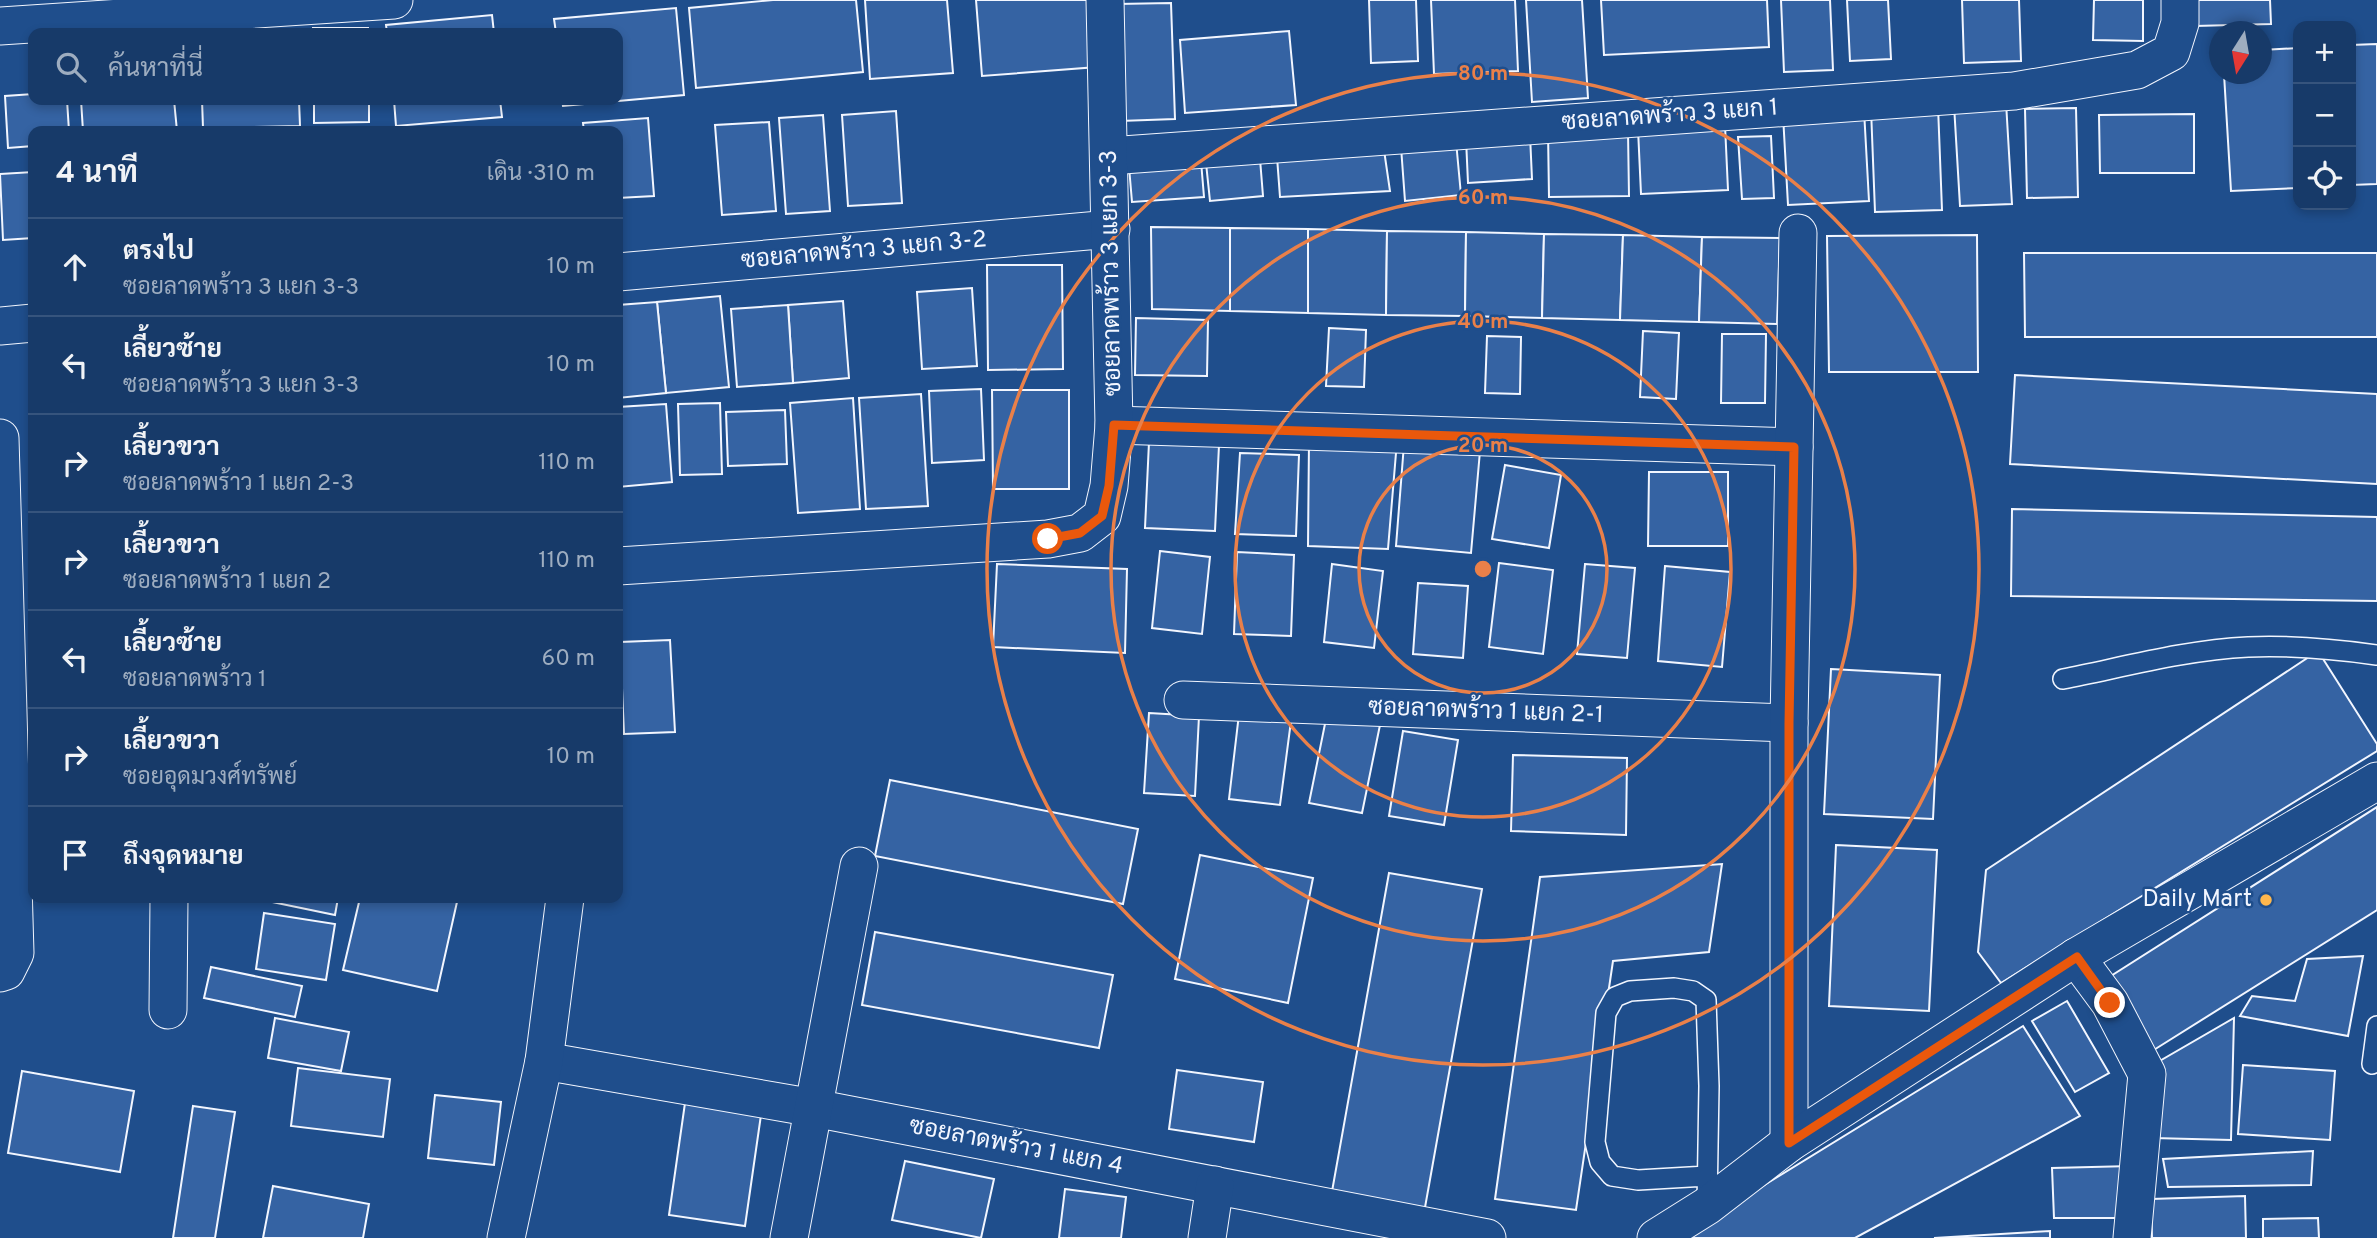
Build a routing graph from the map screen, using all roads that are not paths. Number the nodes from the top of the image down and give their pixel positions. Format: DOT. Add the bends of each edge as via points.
graph roads {
  1 [pos="394,0"];
  2 [pos="1105,0"];
  3 [pos="2180,0"];
  4 [pos="18,16"];
  5 [pos="1110,156"];
  6 [pos="1111,229"];
  7 [pos="1798,233"];
  8 [pos="623,272"];
  9 [pos="28,323"];
  10 [pos="0,326"];
  11 [pos="1114,425"];
  12 [pos="0,438"];
  13 [pos="1794,447"];
  14 [pos="623,566"];
  15 [pos="13,604"];
  16 [pos="2377,654"];
  17 [pos="2063,679"];
  18 [pos="1183,700"];
  19 [pos="1789,723"];
  20 [pos="2377,781"];
  21 [pos="859,866"];
  22 [pos="169,903"];
  23 [pos="564,903"];
  24 [pos="2077,957"];
  25 [pos="0,973"];
  26 [pos="168,1010"];
  27 [pos="2377,1026"];
  28 [pos="544,1061"];
  29 [pos="2372,1064"];
  30 [pos="814,1108"];
  31 [pos="1789,1143"];
  32 [pos="1215,1185"];
  33 [pos="1707,1191"];
  34 [pos="506,1238"];
  35 [pos="789,1238"];
  36 [pos="1207,1238"];
  37 [pos="1487,1238"];
  38 [pos="1656,1238"];
  39 [pos="2132,1238"];
  1 -- 4 [label="street"];
  2 -- 5 [label="street, ซอยลาดพร้าว 3 แยก 3-3"];
  3 -- 5 [label="street, ซอยลาดพร้าว 3 แยก 1" via="2180,23 2171,52 2137,70 2014,91"];
  5 -- 6 [label="street, ซอยลาดพร้าว 3 แยก 3-3"];
  6 -- 8 [label="street, ซอยลาดพร้าว 3 แยก 3-2"];
  6 -- 11 [label="street, ซอยลาดพร้าว 3 แยก 3-3"];
  7 -- 13 [label="street"];
  9 -- 10 [label="street"];
  11 -- 13 [label="street"];
  11 -- 14 [label="street, ซอยลาดพร้าว 3 แยก 3-3" via="1102,516 1080,533 1048,539"];
  12 -- 15 [label="street"];
  13 -- 19 [label="street"];
  15 -- 25 [label="street" via="15,953 6,971"];
  16 -- 17 [label="lane" via="2246,647"];
  18 -- 19 [label="street, ซอยลาดพร้าว 1 แยก 2-1"];
  19 -- 31 [label="street"];
  20 -- 24 [label="street"];
  21 -- 30 [label="street"];
  22 -- 26 [label="street"];
  23 -- 28 [label="street"];
  24 -- 31 [label="street"];
  24 -- 39 [label="street" via="2110,1003 2147,1074"];
  27 -- 29 [label="lane"];
  28 -- 30 [label="street, ซอยลาดพร้าว 1 แยก 4"];
  28 -- 34 [label="street"];
  30 -- 32 [label="street, ซอยลาดพร้าว 1 แยก 4"];
  30 -- 35 [label="street"];
  31 -- 33 [label="street"];
  32 -- 36 [label="street"];
  32 -- 37 [label="street, ซอยลาดพร้าว 1 แยก 4"];
  33 -- 33 [label="lane" via="1706,1000 1693,991 1674,988 1630,991 1615,997 1606,1013 1595,1142 1600,1162 1612,1177"];
  33 -- 38 [label="street"];
}
